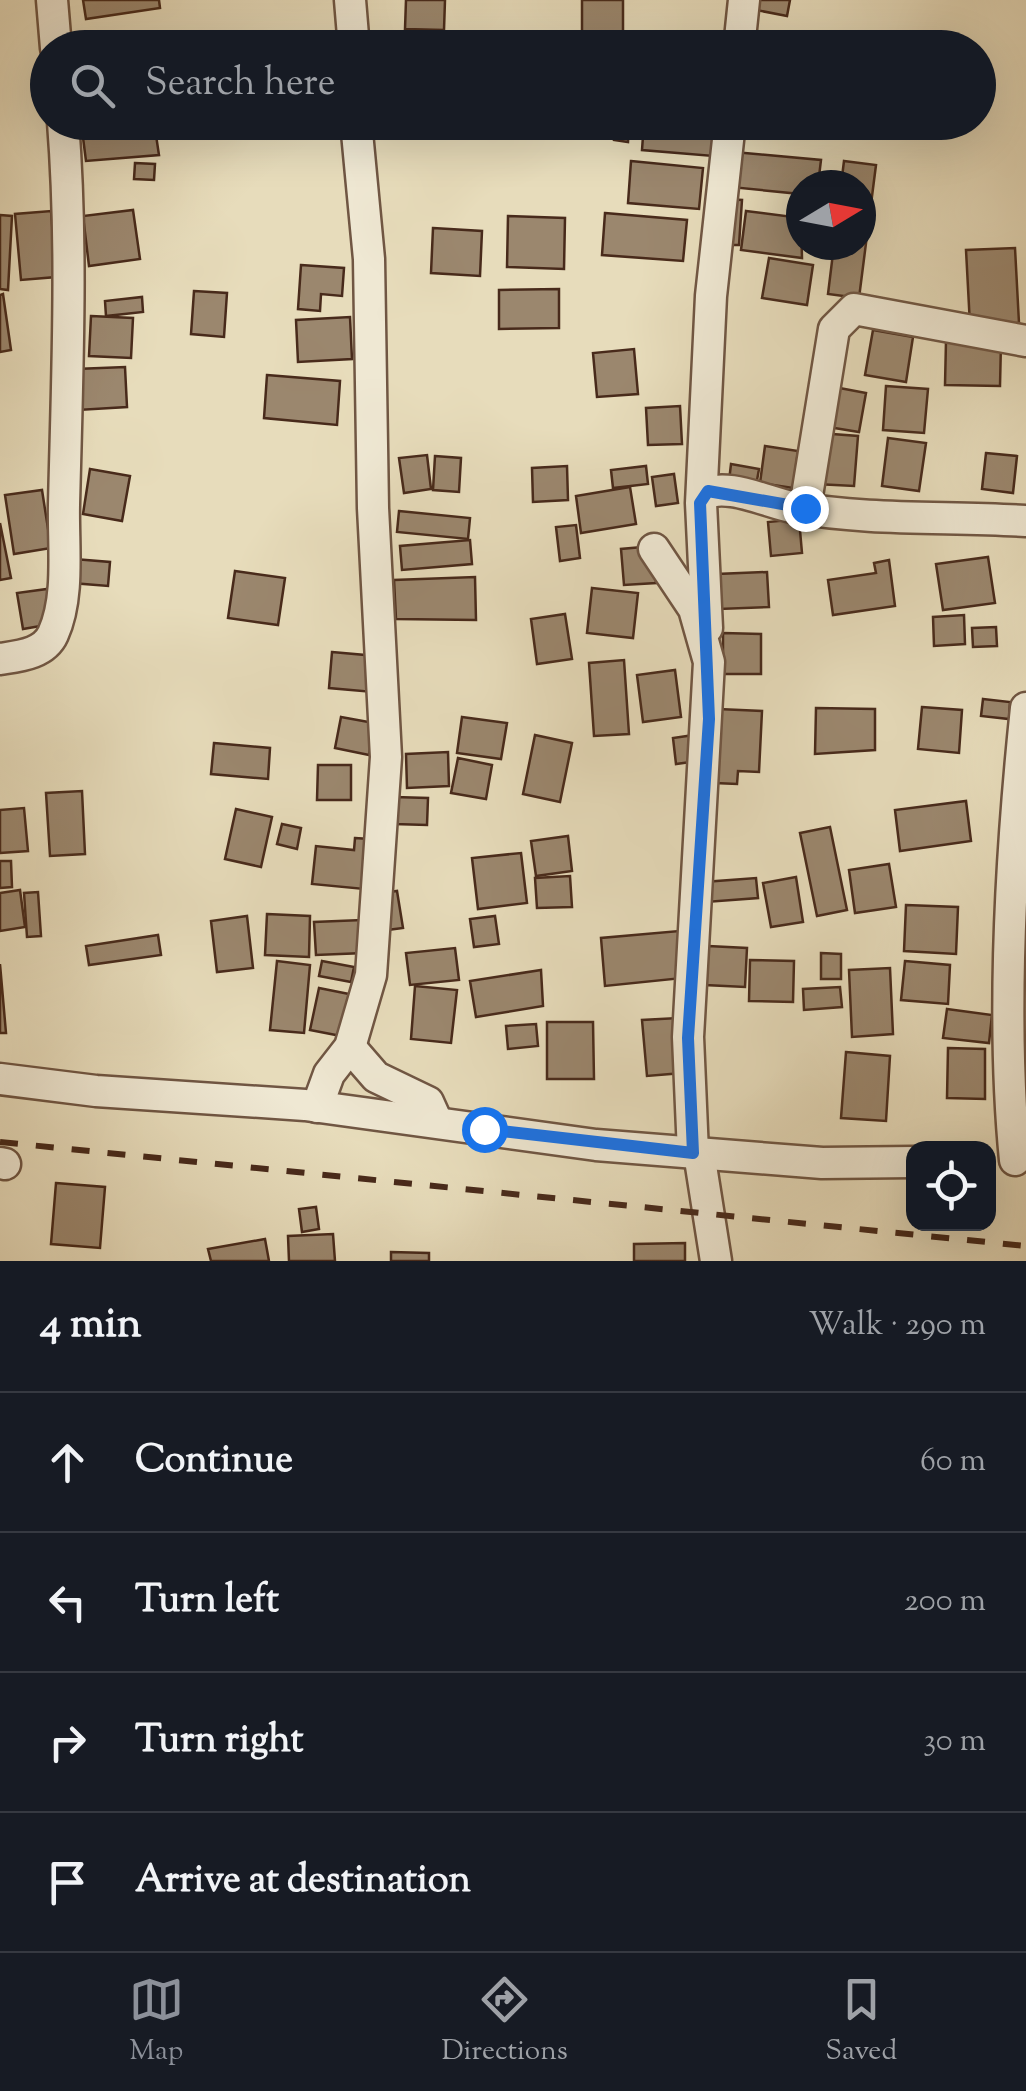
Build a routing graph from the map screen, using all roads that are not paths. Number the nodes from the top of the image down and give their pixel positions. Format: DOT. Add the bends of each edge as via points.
graph roads {
  1 [pos="52,0"];
  2 [pos="350,0"];
  3 [pos="744,0"];
  4 [pos="54,30"];
  5 [pos="352,30"];
  6 [pos="740,30"];
  7 [pos="62,140"];
  8 [pos="358,140"];
  9 [pos="728,140"];
  10 [pos="1026,341"];
  11 [pos="702,496"];
  12 [pos="805,508"];
  13 [pos="1026,521"];
  14 [pos="654,550"];
  15 [pos="0,659"];
  16 [pos="709,662"];
  17 [pos="1026,708"];
  18 [pos="350,1047"];
  19 [pos="0,1079"];
  20 [pos="317,1108"];
  21 [pos="437,1122"];
  22 [pos="696,1153"];
  23 [pos="1010,1160"];
  24 [pos="906,1162"];
  25 [pos="716,1261"];
  1 -- 4 [label="street"];
  2 -- 5 [label="street"];
  3 -- 6 [label="street"];
  7 -- 15 [label="street" via="67,316 61,605 48,642"];
  8 -- 18 [label="street" via="369,258 386,756 371,975"];
  9 -- 11 [label="street" via="711,296"];
  10 -- 12 [label="street" via="854,308 834,329"];
  11 -- 12 [label="street" via="723,490"];
  11 -- 16 [label="street"];
  12 -- 13 [label="street" via="910,520"];
  14 -- 16 [label="street" via="694,609"];
  16 -- 22 [label="street" via="688,1038"];
  17 -- 23 [label="street" via="1017,790"];
  18 -- 20 [label="street" via="329,1074"];
  18 -- 21 [label="street" via="376,1076 428,1102"];
  19 -- 20 [label="street"];
  20 -- 21 [label="street"];
  21 -- 22 [label="street"];
  22 -- 24 [label="street"];
  22 -- 25 [label="street"];
}
